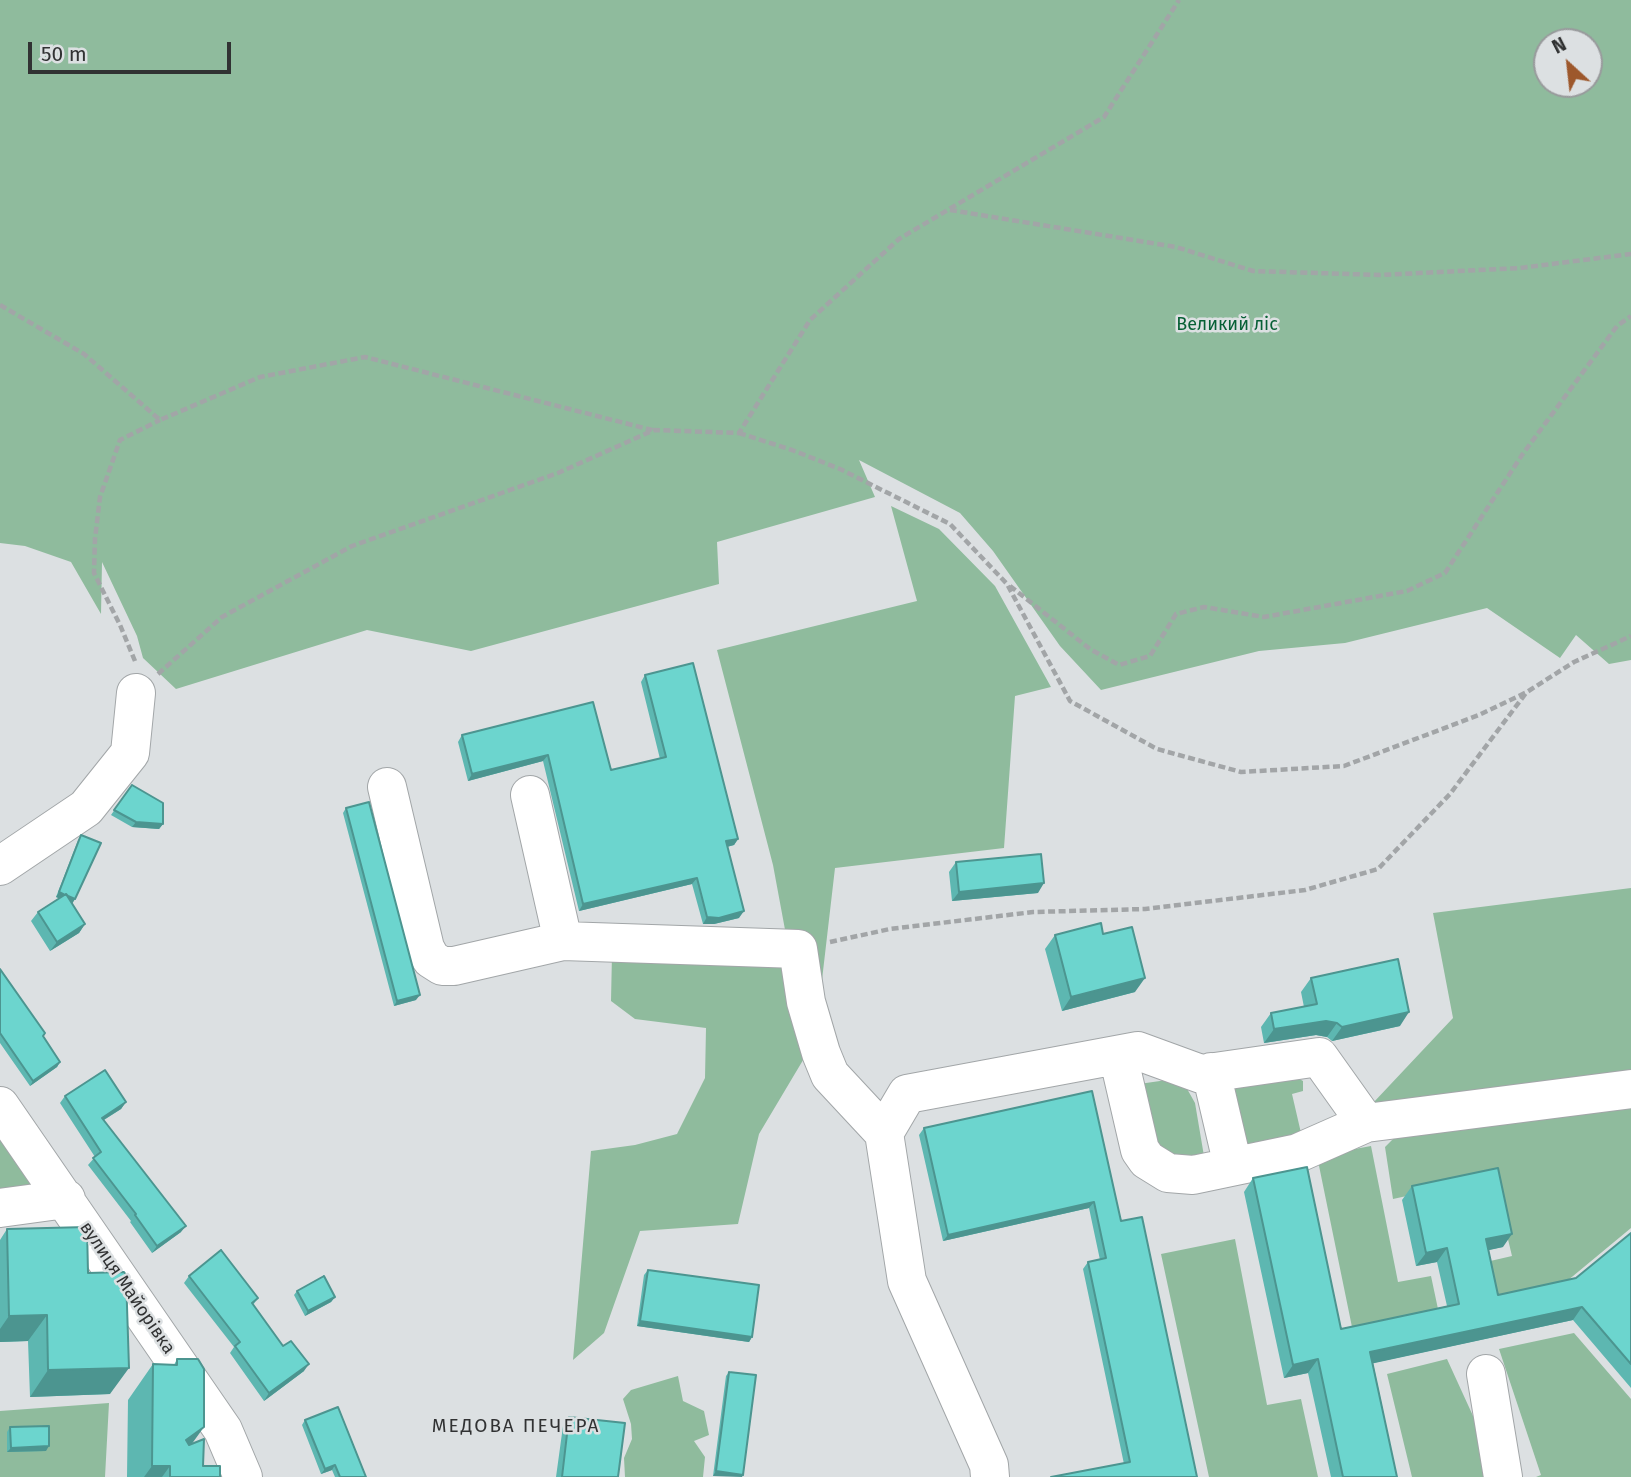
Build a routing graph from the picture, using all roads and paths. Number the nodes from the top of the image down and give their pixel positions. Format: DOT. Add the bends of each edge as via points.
graph roads {
  1 [pos="1179,0"];
  2 [pos="949,210"];
  3 [pos="1631,254"];
  4 [pos="0,305"];
  5 [pos="1631,316"];
  6 [pos="160,420"];
  7 [pos="654,430"];
  8 [pos="738,433"];
  9 [pos="1007,583"];
  10 [pos="1631,636"];
  11 [pos="1527,692"];
  12 [pos="136,693"];
  13 [pos="387,787"];
  14 [pos="530,794"];
  15 [pos="0,866"];
  16 [pos="563,941"];
  17 [pos="798,949"];
  18 [pos="1118,1055"];
  19 [pos="1211,1072"];
  20 [pos="1631,1089"];
  21 [pos="0,1106"];
  22 [pos="1366,1123"];
  23 [pos="884,1133"];
  24 [pos="1233,1166"];
  25 [pos="66,1199"];
  26 [pos="0,1208"];
  27 [pos="1486,1374"];
  28 [pos="243,1477"];
  29 [pos="990,1477"];
  30 [pos="1503,1477"];
  1 -- 2 [label="path" via="1104,117"];
  2 -- 3 [label="path" via="1176,247 1253,271 1392,275 1520,268"];
  2 -- 8 [label="path" via="899,239 810,320"];
  4 -- 6 [label="path" via="84,354"];
  5 -- 9 [label="path" via="1617,326 1522,455 1445,573 1407,591 1264,617 1194,609 1176,614 1150,656 1119,665 1090,649"];
  6 -- 7 [label="path" via="261,376 365,357"];
  6 -- 12 [label="path" via="120,440 100,496 95,539 94,573 136,663"];
  7 -- 8 [label="path"];
  7 -- 12 [label="path" via="558,473 352,546 222,617"];
  8 -- 9 [label="path" via="839,469 950,524"];
  9 -- 11 [label="path" via="1070,701 1157,749 1241,772 1344,766"];
  10 -- 11 [label="path" via="1574,662"];
  11 -- 17 [label="path" via="1450,794 1378,869 1305,890 1145,909 1033,912 890,929"];
  12 -- 15 [label="street" via="130,753 86,808"];
  13 -- 16 [label="street" via="431,960 454,966"];
  14 -- 16 [label="street"];
  16 -- 17 [label="street"];
  17 -- 23 [label="street" via="806,1002 830,1075"];
  18 -- 19 [label="street" via="1138,1051 1200,1074"];
  18 -- 23 [label="street" via="907,1094"];
  18 -- 24 [label="street" via="1136,1138 1147,1160 1181,1176"];
  19 -- 22 [label="street" via="1319,1057"];
  19 -- 24 [label="street"];
  20 -- 22 [label="street"];
  21 -- 25 [label="street, вулиця Майорівка"];
  22 -- 24 [label="street" via="1298,1153"];
  23 -- 29 [label="street" via="907,1281 989,1465"];
  25 -- 26 [label="street"];
  25 -- 28 [label="street, вулиця Майорівка" via="223,1430"];
  27 -- 30 [label="street"];
}
